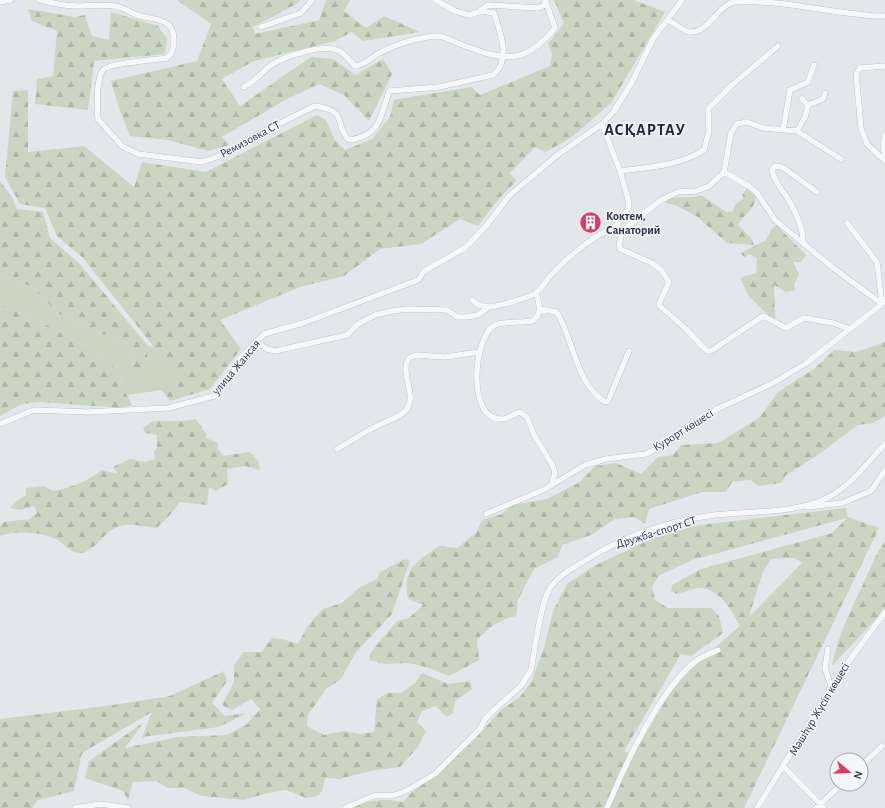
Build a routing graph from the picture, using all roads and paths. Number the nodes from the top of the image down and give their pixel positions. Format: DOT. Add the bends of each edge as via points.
graph roads {
  1 [pos="11,0"];
  2 [pos="39,0"];
  3 [pos="312,0"];
  4 [pos="436,0"];
  5 [pos="682,0"];
  6 [pos="546,1"];
  7 [pos="0,2"];
  8 [pos="482,11"];
  9 [pos="885,16"];
  10 [pos="668,20"];
  11 [pos="261,26"];
  12 [pos="778,46"];
  13 [pos="503,58"];
  14 [pos="814,65"];
  15 [pos="885,66"];
  16 [pos="244,87"];
  17 [pos="825,93"];
  18 [pos="802,99"];
  19 [pos="808,105"];
  20 [pos="602,124"];
  21 [pos="783,130"];
  22 [pos="798,131"];
  23 [pos="885,135"];
  24 [pos="885,155"];
  25 [pos="841,159"];
  26 [pos="885,161"];
  27 [pos="620,171"];
  28 [pos="724,172"];
  29 [pos="817,192"];
  30 [pos="847,223"];
  31 [pos="616,226"];
  32 [pos="622,232"];
  33 [pos="803,243"];
  34 [pos="536,292"];
  35 [pos="472,300"];
  36 [pos="884,302"];
  37 [pos="489,307"];
  38 [pos="540,309"];
  39 [pos="850,329"];
  40 [pos="256,342"];
  41 [pos="629,351"];
  42 [pos="479,352"];
  43 [pos="0,424"];
  44 [pos="885,444"];
  45 [pos="337,449"];
  46 [pos="885,470"];
  47 [pos="551,486"];
  48 [pos="803,507"];
  49 [pos="486,514"];
  50 [pos="885,612"];
  51 [pos="828,649"];
  52 [pos="718,650"];
  53 [pos="831,686"];
  54 [pos="882,746"];
  55 [pos="869,758"];
  56 [pos="784,766"];
  57 [pos="834,792"];
  58 [pos="820,807"];
  59 [pos="75,808"];
  60 [pos="128,808"];
  61 [pos="345,808"];
  62 [pos="607,808"];
  63 [pos="757,808"];
  1 -- 7 [label="street"];
  2 -- 13 [label="street, Ремизовка СТ" via="60,6 118,6 133,14 163,20 169,24 174,38 173,51 167,58 106,67 99,78 98,119 122,146 138,154 202,162 228,153 258,134 315,106 332,110 340,118 343,132 349,140 359,138 367,135 378,125 389,92 439,87 493,75 500,70"];
  3 -- 11 [label="street" via="301,13"];
  4 -- 8 [label="street" via="469,15"];
  5 -- 10 [label="street"];
  6 -- 8 [label="street" via="545,5 538,8 488,5"];
  6 -- 13 [label="street" via="555,28 538,47 523,55"];
  8 -- 13 [label="street" via="494,14 502,39"];
  9 -- 10 [label="street" via="746,0 732,2 702,28 690,32"];
  10 -- 20 [label="street" via="653,39 632,82 614,111"];
  12 -- 27 [label="street" via="708,109 709,131 704,150 676,163"];
  13 -- 16 [label="street" via="438,36 408,42 380,52 362,66 355,66 339,51 330,48 302,53 273,64"];
  14 -- 21 [label="street" via="808,82 790,90"];
  15 -- 26 [label="street" via="860,68 856,74 861,128 867,144"];
  17 -- 19 [label="street" via="823,99"];
  18 -- 19 [label="street"];
  19 -- 22 [label="street"];
  20 -- 27 [label="street"];
  20 -- 40 [label="street, улица Жансая" via="556,156 510,194 466,248 424,271 417,280 303,323 264,334"];
  21 -- 22 [label="street"];
  21 -- 28 [label="street" via="763,128 747,122 737,124 730,137"];
  22 -- 25 [label="street"];
  23 -- 24 [label="street"];
  27 -- 31 [label="street" via="629,202 628,209"];
  28 -- 32 [label="street" via="709,186 696,191 678,192 661,200"];
  28 -- 33 [label="street" via="757,193 775,220"];
  29 -- 33 [label="street" via="782,167 775,166 772,170 773,176 790,202 801,230"];
  30 -- 36 [label="street" via="877,262"];
  31 -- 32 [label="street"];
  31 -- 34 [label="street" via="576,251"];
  32 -- 39 [label="street" via="620,250 652,263 662,271 669,282 660,306 707,351 711,351 763,316 786,328 804,318"];
  33 -- 36 [label="street"];
  34 -- 37 [label="street" via="529,297"];
  34 -- 38 [label="street"];
  35 -- 37 [label="street"];
  36 -- 39 [label="street, Курорт көшесі"];
  37 -- 40 [label="street" via="478,315 467,317 457,317 447,310 392,311 375,315 358,324 347,335 275,351"];
  38 -- 41 [label="street" via="556,312 559,316 585,379 605,402 614,390"];
  38 -- 42 [label="street" via="532,322 495,325 485,336"];
  39 -- 47 [label="street, Курорт көшесі" via="805,364 773,383 694,422 656,449 646,454 594,462 575,470"];
  40 -- 43 [label="street, улица Жансая" via="238,361 231,377 214,396 168,408 87,412 34,410"];
  42 -- 45 [label="street" via="445,357 416,355 409,358 406,367 410,399 401,415 375,426"];
  42 -- 47 [label="street" via="477,395 482,406 499,420 520,412 525,414 534,435 553,466 555,473"];
  44 -- 48 [label="street, Дружба-спорт СТ" via="844,487 826,499"];
  46 -- 48 [label="street" via="871,491 842,504"];
  47 -- 49 [label="street, Курорт көшесі"];
  48 -- 61 [label="street, Дружба-спорт СТ" via="686,521 607,547 572,568 558,579 546,596 531,670 526,679 490,714 480,729 435,774 406,791 395,795 373,796"];
  50 -- 53 [label="street, Мәшhүр Жүсіп көшесі"];
  51 -- 53 [label="street" via="825,668"];
  52 -- 62 [label="street" via="697,660 671,688 631,754"];
  53 -- 56 [label="street, Мәшhүр Жүсіп көшесі"];
  54 -- 55 [label="street"];
  56 -- 58 [label="street"];
  56 -- 63 [label="street, Мәшhүр Жүсіп көшесі"];
  57 -- 58 [label="street"];
  59 -- 60 [label="street" via="101,804"];
}
